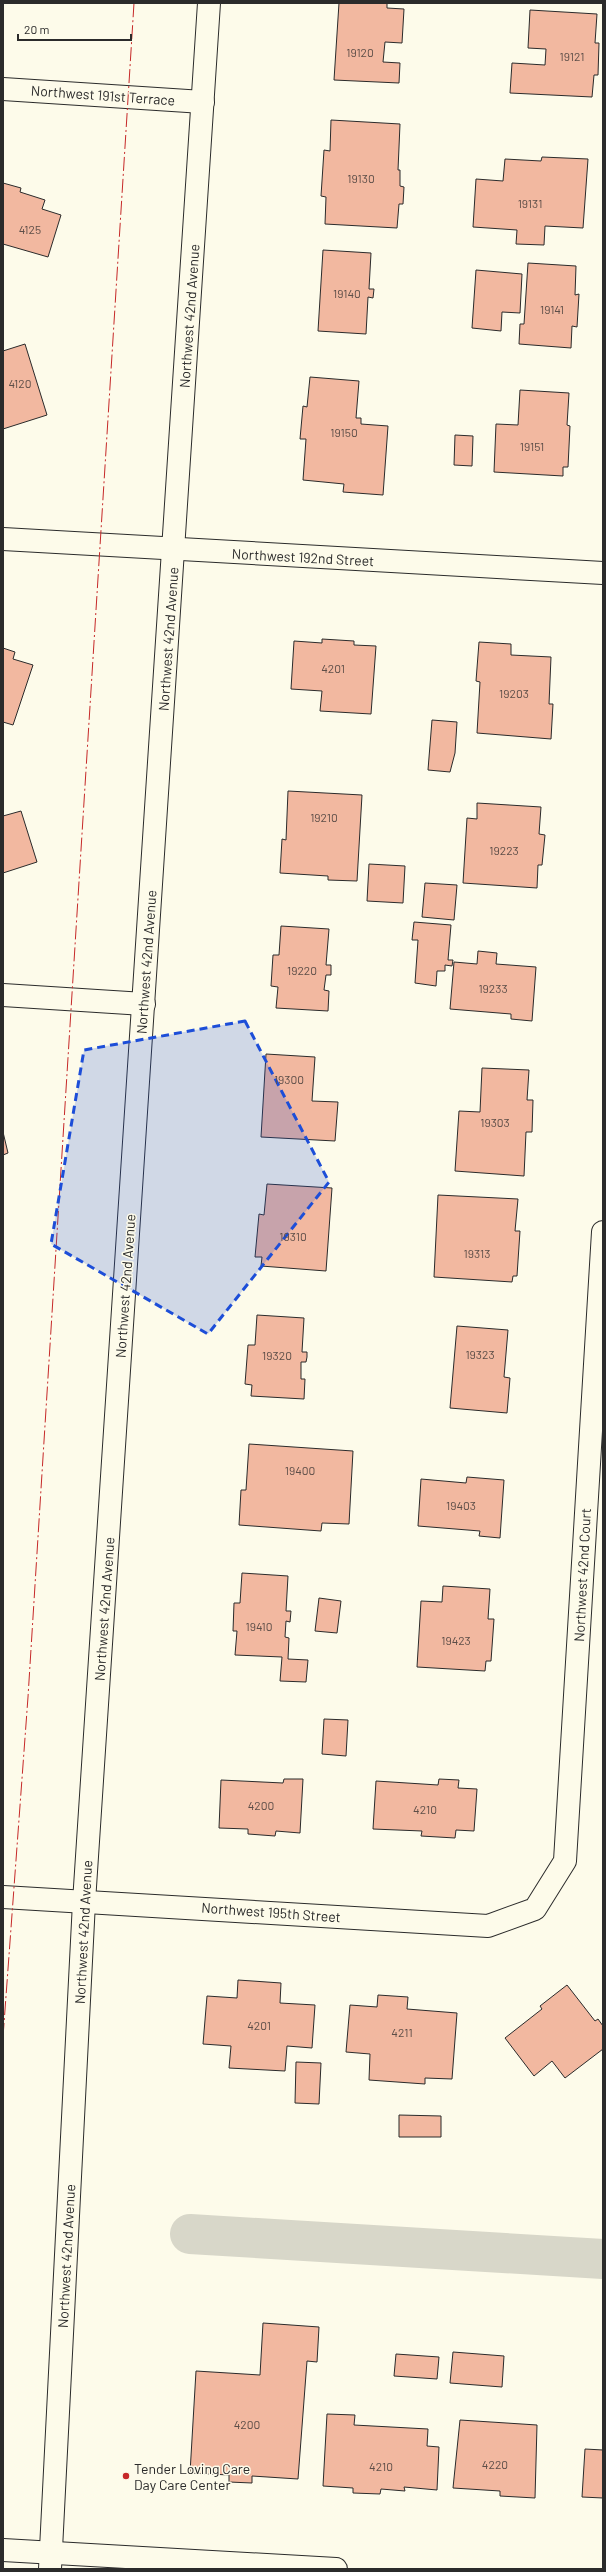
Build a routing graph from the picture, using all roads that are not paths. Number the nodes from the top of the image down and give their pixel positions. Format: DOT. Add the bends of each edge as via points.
graph roads {
  1 [pos="209,3"];
  2 [pos="3,89"];
  3 [pos="203,102"];
  4 [pos="3,539"];
  5 [pos="174,550"];
  6 [pos="603,573"];
  7 [pos="3,995"];
  8 [pos="144,1004"];
  9 [pos="603,1232"];
  10 [pos="3,1897"];
  11 [pos="84,1902"];
  12 [pos="535,1909"];
  13 [pos="3,2550"];
  14 [pos="51,2561"];
  15 [pos="336,2569"];
  1 -- 3 [label="street, Northwest 42nd Avenue"];
  2 -- 3 [label="street, Northwest 191st Terrace"];
  3 -- 5 [label="street, Northwest 42nd Avenue"];
  4 -- 5 [label="street, Northwest 192nd Street"];
  5 -- 6 [label="street, Northwest 192nd Street"];
  5 -- 8 [label="street, Northwest 42nd Avenue"];
  7 -- 8 [label="street"];
  8 -- 11 [label="street, Northwest 42nd Avenue"];
  9 -- 12 [label="street, Northwest 42nd Court" via="565,1861"];
  10 -- 11 [label="street, Northwest 195th Street"];
  11 -- 12 [label="street, Northwest 195th Street" via="488,1926"];
  11 -- 14 [label="street, Northwest 42nd Avenue"];
  13 -- 14 [label="street"];
  14 -- 15 [label="street"];
}
